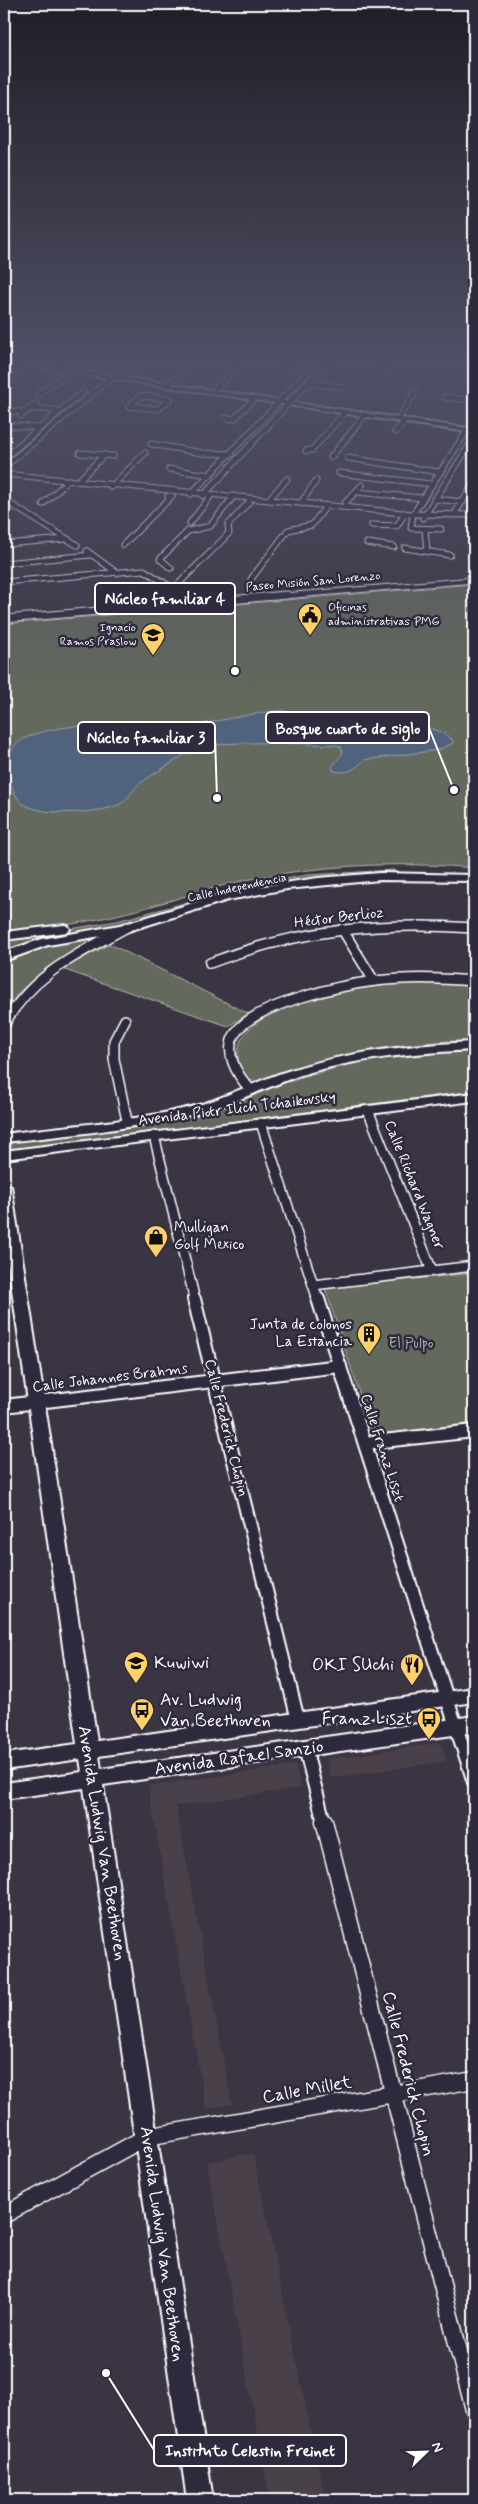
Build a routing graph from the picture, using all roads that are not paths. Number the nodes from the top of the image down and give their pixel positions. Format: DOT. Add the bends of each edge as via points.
graph roads {
  1 [pos="44,480"];
  2 [pos="117,480"];
  3 [pos="205,480"];
  4 [pos="219,480"];
  5 [pos="286,480"];
  6 [pos="396,480"];
  7 [pos="434,480"];
  8 [pos="447,480"];
  9 [pos="78,481"];
  10 [pos="316,481"];
  11 [pos="67,482"];
  12 [pos="362,484"];
  13 [pos="431,484"];
  14 [pos="111,486"];
  15 [pos="473,486"];
  16 [pos="393,488"];
  17 [pos="426,491"];
  18 [pos="356,492"];
  19 [pos="192,494"];
  20 [pos="387,495"];
  21 [pos="170,496"];
  22 [pos="206,496"];
  23 [pos="436,496"];
  24 [pos="233,498"];
  25 [pos="421,498"];
  26 [pos="269,499"];
  27 [pos="4,500"];
  28 [pos="249,502"];
  29 [pos="301,502"];
  30 [pos="464,502"];
  31 [pos="345,503"];
  32 [pos="43,504"];
  33 [pos="291,504"];
  34 [pos="13,506"];
  35 [pos="4,508"];
  36 [pos="324,509"];
  37 [pos="380,510"];
  38 [pos="456,512"];
  39 [pos="404,515"];
  40 [pos="412,515"];
  41 [pos="474,515"];
  42 [pos="423,516"];
  43 [pos="474,519"];
  44 [pos="190,523"];
  45 [pos="372,525"];
  46 [pos="390,527"];
  47 [pos="425,529"];
  48 [pos="441,529"];
  49 [pos="386,532"];
  50 [pos="4,537"];
  51 [pos="382,538"];
  52 [pos="67,539"];
  53 [pos="12,543"];
  54 [pos="367,543"];
  55 [pos="4,544"];
  56 [pos="378,544"];
  57 [pos="124,545"];
  58 [pos="394,547"];
  59 [pos="405,548"];
  60 [pos="427,551"];
  61 [pos="450,554"];
  62 [pos="91,555"];
  63 [pos="4,564"];
  64 [pos="171,568"];
  65 [pos="117,573"];
  66 [pos="251,579"];
  67 [pos="15,581"];
  68 [pos="4,582"];
  69 [pos="474,582"];
  70 [pos="174,589"];
  71 [pos="197,603"];
  72 [pos="4,620"];
  73 [pos="474,871"];
  74 [pos="397,872"];
  75 [pos="474,878"];
  76 [pos="127,927"];
  77 [pos="474,928"];
  78 [pos="342,929"];
  79 [pos="4,936"];
  80 [pos="4,957"];
  81 [pos="210,963"];
  82 [pos="374,981"];
  83 [pos="474,982"];
  84 [pos="125,1020"];
  85 [pos="4,1025"];
  86 [pos="474,1046"];
  87 [pos="250,1090"];
  88 [pos="473,1100"];
  89 [pos="368,1110"];
  90 [pos="128,1122"];
  91 [pos="261,1123"];
  92 [pos="154,1136"];
  93 [pos="4,1138"];
  94 [pos="4,1155"];
  95 [pos="4,1186"];
  96 [pos="474,1266"];
  97 [pos="432,1271"];
  98 [pos="312,1285"];
  99 [pos="340,1366"];
  100 [pos="214,1381"];
  101 [pos="36,1402"];
  102 [pos="4,1406"];
  103 [pos="474,1431"];
  104 [pos="364,1444"];
  105 [pos="474,1695"];
  106 [pos="447,1699"];
  107 [pos="298,1720"];
  108 [pos="465,1725"];
  109 [pos="305,1748"];
  110 [pos="88,1750"];
  111 [pos="4,1762"];
  112 [pos="92,1778"];
  113 [pos="474,1782"];
  114 [pos="4,1791"];
  115 [pos="474,2080"];
  116 [pos="394,2093"];
  117 [pos="146,2137"];
  118 [pos="4,2215"];
  119 [pos="474,2410"];
  120 [pos="200,2500"];
  1 -- 11 [label="street"];
  2 -- 14 [label="street"];
  3 -- 19 [label="street"];
  4 -- 22 [label="street"];
  5 -- 26 [label="street"];
  6 -- 13 [label="street"];
  7 -- 13 [label="street"];
  8 -- 23 [label="street"];
  9 -- 11 [label="street"];
  9 -- 14 [label="street"];
  10 -- 29 [label="street"];
  11 -- 14 [label="street"];
  11 -- 32 [label="street"];
  12 -- 18 [label="street"];
  13 -- 17 [label="street"];
  14 -- 19 [label="street"];
  14 -- 21 [label="street"];
  15 -- 30 [label="street"];
  16 -- 20 [label="street"];
  17 -- 23 [label="street"];
  17 -- 25 [label="street"];
  18 -- 20 [label="street"];
  18 -- 31 [label="street"];
  19 -- 21 [label="street"];
  19 -- 22 [label="street"];
  20 -- 25 [label="street"];
  20 -- 37 [label="street"];
  21 -- 57 [label="street"];
  22 -- 24 [label="street"];
  22 -- 44 [label="street"];
  23 -- 30 [label="street"];
  23 -- 42 [label="street"];
  24 -- 26 [label="street"];
  24 -- 28 [label="street"];
  24 -- 64 [label="street" via="210,526 188,531 160,559"];
  25 -- 40 [label="street"];
  26 -- 33 [label="street"];
  27 -- 34 [label="street"];
  28 -- 33 [label="street"];
  28 -- 70 [label="street" via="228,525 229,533"];
  29 -- 33 [label="street"];
  29 -- 37 [label="street"];
  30 -- 38 [label="street"];
  33 -- 36 [label="street"];
  34 -- 35 [label="street"];
  34 -- 52 [label="street"];
  36 -- 37 [label="street"];
  36 -- 66 [label="street" via="312,525 288,530"];
  37 -- 39 [label="street"];
  38 -- 41 [label="street"];
  38 -- 42 [label="street"];
  39 -- 40 [label="street"];
  39 -- 46 [label="street" via="399,525"];
  40 -- 42 [label="street"];
  40 -- 47 [label="street" via="411,528"];
  42 -- 43 [label="street"];
  45 -- 46 [label="street"];
  46 -- 49 [label="street"];
  47 -- 48 [label="street"];
  47 -- 60 [label="street"];
  50 -- 53 [label="street"];
  51 -- 56 [label="street"];
  52 -- 53 [label="street"];
  52 -- 62 [label="street"];
  53 -- 55 [label="street"];
  54 -- 56 [label="street"];
  56 -- 58 [label="street"];
  59 -- 60 [label="street"];
  60 -- 61 [label="street"];
  62 -- 63 [label="street"];
  62 -- 65 [label="street"];
  63 -- 67 [label="street"];
  65 -- 67 [label="street"];
  65 -- 70 [label="street" via="144,570"];
  67 -- 68 [label="street"];
  69 -- 71 [label="street, Paseo Misión San Lorenzo"];
  69 -- 72 [label="street, Paseo Misión San Lorenzo"];
  70 -- 71 [label="street"];
  71 -- 72 [label="street, Paseo Misión San Lorenzo"];
  73 -- 74 [label="street, Calle Independencia"];
  74 -- 75 [label="street, Calle Independencia"];
  74 -- 76 [label="street, Calle Independencia" via="258,890"];
  74 -- 79 [label="street, Calle Independencia" via="331,872 273,879 214,891 92,925"];
  76 -- 80 [label="street, Calle Independencia" via="33,945"];
  76 -- 85 [label="street, Calle Independencia" via="60,964 34,984 10,1011"];
  77 -- 78 [label="street, Héctor Berlioz" via="396,924"];
  78 -- 81 [label="street, Héctor Berlioz" via="270,942"];
  78 -- 82 [label="street"];
  82 -- 83 [label="street"];
  82 -- 87 [label="street" via="327,990 285,1004 237,1030 230,1053 240,1080"];
  84 -- 90 [label="street" via="114,1041 114,1059"];
  86 -- 87 [label="street, Avenida Piotr Ilich Tchaikovsky" via="404,1049 343,1060"];
  87 -- 90 [label="street, Avenida Piotr Ilich Tchaikovsky" via="204,1108"];
  88 -- 89 [label="street, Avenida Piotr Ilich Tchaikovsky"];
  89 -- 91 [label="street, Avenida Piotr Ilich Tchaikovsky"];
  89 -- 97 [label="street, Calle Richard Wagner"];
  90 -- 93 [label="street, Avenida Piotr Ilich Tchaikovsky"];
  91 -- 92 [label="street, Avenida Piotr Ilich Tchaikovsky"];
  91 -- 98 [label="street, Calle Franz Liszt"];
  92 -- 94 [label="street, Avenida Piotr Ilich Tchaikovsky"];
  92 -- 100 [label="street, Calle Frederick Chopin"];
  95 -- 101 [label="street, Avenida Ludwig Van Beethoven"];
  96 -- 97 [label="street"];
  97 -- 98 [label="street"];
  98 -- 99 [label="street, Calle Franz Liszt"];
  99 -- 100 [label="street, Calle Johannes Brahms"];
  99 -- 104 [label="street, Calle Franz Liszt"];
  100 -- 101 [label="street, Calle Johannes Brahms"];
  100 -- 107 [label="street, Calle Frederick Chopin"];
  101 -- 102 [label="street, Calle Johannes Brahms"];
  101 -- 110 [label="street, Avenida Ludwig Van Beethoven"];
  103 -- 104 [label="street"];
  104 -- 106 [label="street, Calle Franz Liszt"];
  105 -- 106 [label="street, Avenida Rafael Sanzio"];
  106 -- 107 [label="street, Avenida Rafael Sanzio"];
  106 -- 108 [label="street, Calle Franz Liszt"];
  107 -- 110 [label="street, Avenida Rafael Sanzio"];
  108 -- 109 [label="street, Avenida Rafael Sanzio"];
  108 -- 113 [label="street, Calle Franz Liszt"];
  109 -- 112 [label="street, Avenida Rafael Sanzio"];
  109 -- 116 [label="street, Calle Frederick Chopin"];
  110 -- 111 [label="street, Avenida Rafael Sanzio"];
  110 -- 112 [label="street, Avenida Ludwig Van Beethoven"];
  112 -- 114 [label="street, Avenida Rafael Sanzio"];
  112 -- 117 [label="street, Avenida Ludwig Van Beethoven"];
  115 -- 116 [label="street, Calle Millet"];
  116 -- 117 [label="street, Calle Millet"];
  116 -- 119 [label="street, Calle Frederick Chopin"];
  117 -- 118 [label="street, Calle Millet"];
  117 -- 120 [label="street, Avenida Ludwig Van Beethoven"];
}
